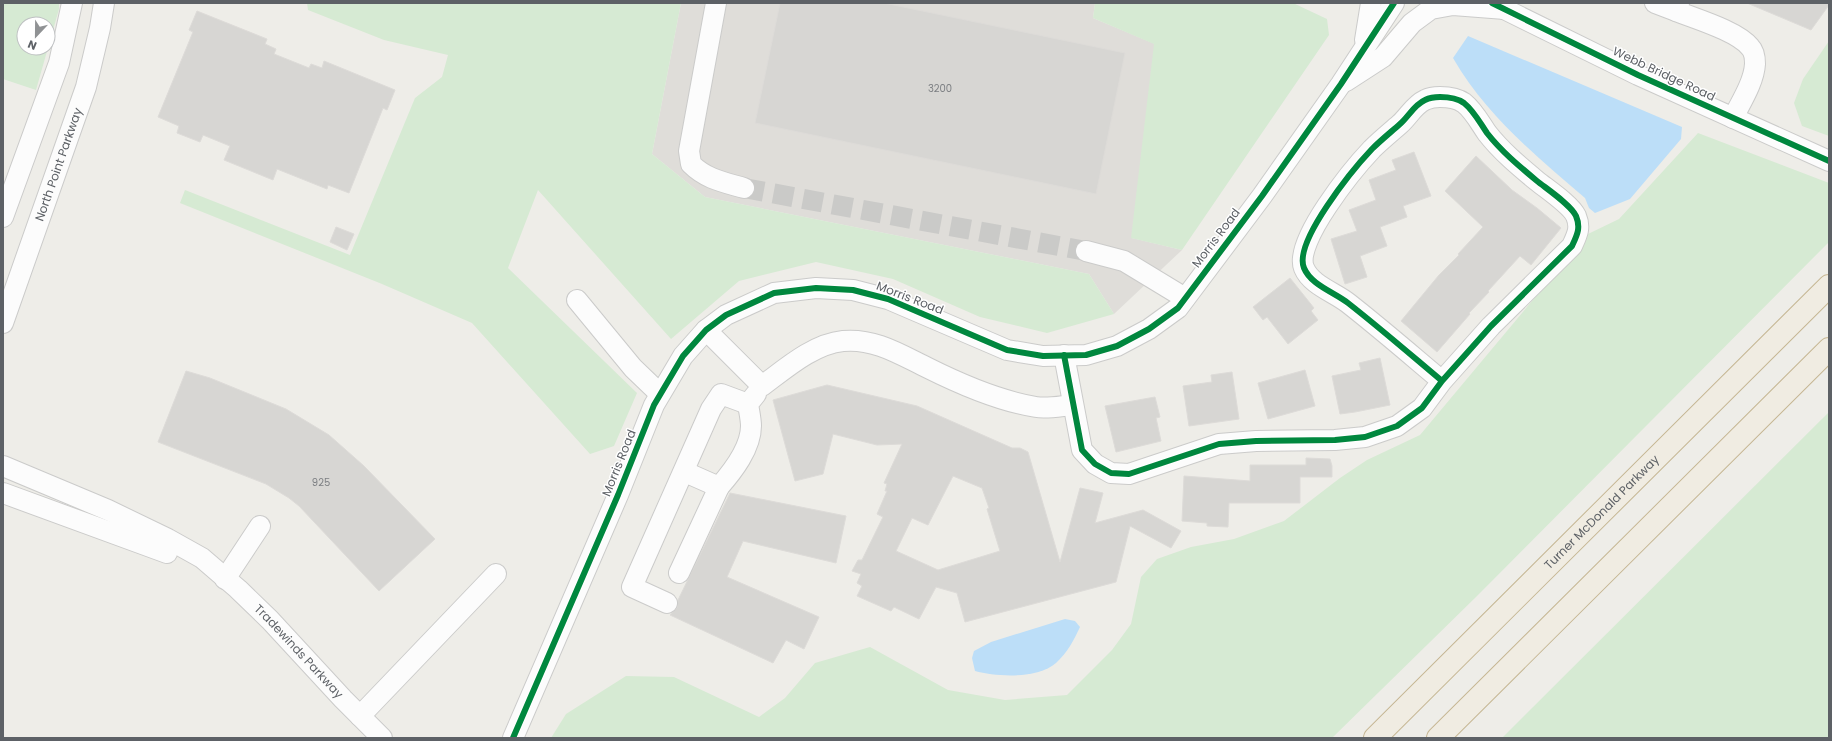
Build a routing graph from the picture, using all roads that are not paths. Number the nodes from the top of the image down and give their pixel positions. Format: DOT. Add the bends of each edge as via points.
graph roads {
  1 [pos="72,3"];
  2 [pos="104,3"];
  3 [pos="716,3"];
  4 [pos="1371,3"];
  5 [pos="1394,3"];
  6 [pos="1655,3"];
  7 [pos="1498,6"];
  8 [pos="1678,7"];
  9 [pos="1363,48"];
  10 [pos="1340,84"];
  11 [pos="1733,118"];
  12 [pos="1828,161"];
  13 [pos="744,188"];
  14 [pos="3,218"];
  15 [pos="1086,251"];
  16 [pos="1829,286"];
  17 [pos="1186,298"];
  18 [pos="577,300"];
  19 [pos="3,323"];
  20 [pos="706,330"];
  21 [pos="1829,349"];
  22 [pos="1064,355"];
  23 [pos="1442,381"];
  24 [pos="762,386"];
  25 [pos="659,394"];
  26 [pos="748,404"];
  27 [pos="1072,405"];
  28 [pos="3,466"];
  29 [pos="684,472"];
  30 [pos="720,487"];
  31 [pos="3,493"];
  32 [pos="3,502"];
  33 [pos="260,526"];
  34 [pos="143,543"];
  35 [pos="219,573"];
  36 [pos="679,573"];
  37 [pos="496,574"];
  38 [pos="667,603"];
  39 [pos="360,716"];
  40 [pos="382,738"];
  41 [pos="513,738"];
  42 [pos="1375,738"];
  43 [pos="1438,738"];
  1 -- 14 [label="street" via="59,63"];
  2 -- 19 [label="street, North Point Parkway" via="86,87"];
  3 -- 13 [label="street" via="689,151 691,164 700,173"];
  4 -- 9 [label="street"];
  5 -- 9 [label="street, Morris Road"];
  6 -- 8 [label="street"];
  7 -- 10 [label="street" via="1453,5 1432,9 1412,23 1383,57"];
  7 -- 11 [label="street, Webb Bridge Road" via="1638,75"];
  8 -- 11 [label="street" via="1737,36 1750,47 1755,65"];
  9 -- 10 [label="street, Morris Road"];
  10 -- 17 [label="street, Morris Road" via="1262,196"];
  11 -- 12 [label="street, Webb Bridge Road"];
  15 -- 17 [label="street" via="1124,261"];
  16 -- 42 [label="highway, Turner McDonald Parkway"];
  17 -- 22 [label="street, Morris Road" via="1178,308 1148,329 1117,346 1086,355"];
  18 -- 25 [label="street" via="633,368"];
  20 -- 22 [label="street, Morris Road" via="726,315 774,293 816,288 853,290 888,299 1007,350 1043,356"];
  20 -- 24 [label="street"];
  20 -- 25 [label="street, Morris Road" via="683,356"];
  21 -- 43 [label="highway"];
  22 -- 27 [label="street"];
  23 -- 23 [label="street" via="1492,326 1572,246 1579,230 1576,215 1512,161 1487,133 1475,114 1455,98 1439,97 1426,100 1414,108 1349,175 1313,231 1302,259 1303,267 1313,280 1346,302"];
  23 -- 27 [label="street" via="1422,408 1397,426 1365,437 1220,444 1129,474 1111,473 1095,464 1082,450"];
  24 -- 26 [label="street"];
  24 -- 27 [label="street" via="818,348 842,341 866,342 895,351 966,386 1006,400 1038,408"];
  25 -- 41 [label="street, Morris Road"];
  26 -- 29 [label="street" via="721,394 711,409"];
  26 -- 30 [label="street" via="750,433 738,464"];
  28 -- 35 [label="street, Tradewinds Parkway" via="108,510 162,536 202,558"];
  29 -- 30 [label="street"];
  29 -- 38 [label="street" via="632,587"];
  30 -- 36 [label="street"];
  31 -- 34 [label="street, Tradewinds Parkway"];
  32 -- 34 [label="street, Tradewinds Parkway" via="60,522"];
  33 -- 35 [label="street"];
  34 -- 35 [label="street, Tradewinds Parkway"];
  35 -- 39 [label="street, Tradewinds Parkway" via="283,633"];
  37 -- 39 [label="street"];
  39 -- 40 [label="street, Tradewinds Parkway"];
}
